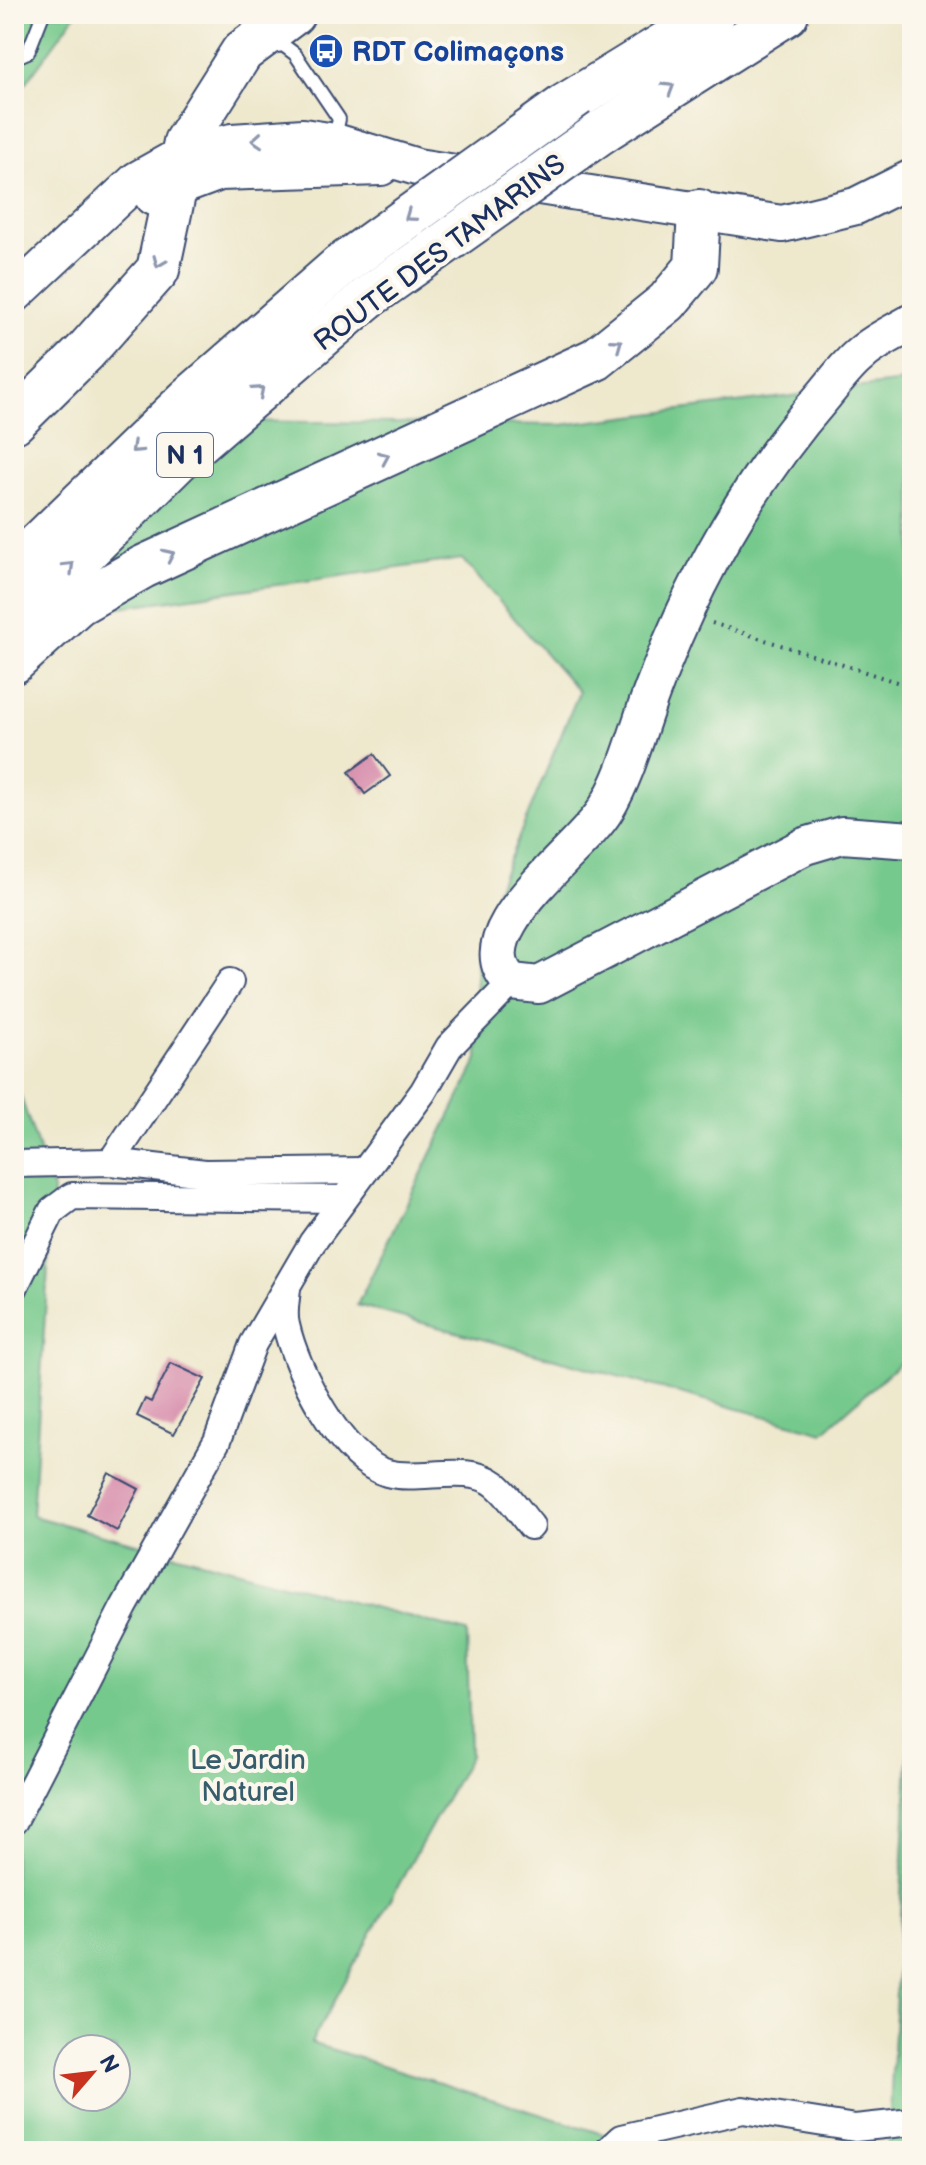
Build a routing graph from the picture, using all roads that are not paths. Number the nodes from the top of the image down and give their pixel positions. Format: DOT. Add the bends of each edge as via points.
graph roads {
  1 [pos="43,14"];
  2 [pos="293,14"];
  3 [pos="713,14"];
  4 [pos="787,14"];
  5 [pos="259,55"];
  6 [pos="14,58"];
  7 [pos="244,76"];
  8 [pos="209,101"];
  9 [pos="335,142"];
  10 [pos="912,158"];
  11 [pos="301,167"];
  12 [pos="417,167"];
  13 [pos="178,171"];
  14 [pos="912,178"];
  15 [pos="699,211"];
  16 [pos="14,295"];
  17 [pos="912,322"];
  18 [pos="14,422"];
  19 [pos="14,567"];
  20 [pos="14,623"];
  21 [pos="14,662"];
  22 [pos="912,840"];
  23 [pos="230,982"];
  24 [pos="512,982"];
  25 [pos="111,1162"];
  26 [pos="14,1164"];
  27 [pos="363,1171"];
  28 [pos="343,1199"];
  29 [pos="287,1285"];
  30 [pos="14,1288"];
  31 [pos="531,1526"];
  32 [pos="14,1821"];
  33 [pos="912,2122"];
  34 [pos="607,2151"];
  1 -- 6 [label="lane" via="28,52"];
  2 -- 8 [label="highway" via="242,52"];
  3 -- 19 [label="highway, ROUTE DES TAMARINS / N 1, one-way, bridge" via="565,105 340,266 188,399"];
  20 -- 4 [label="highway, ROUTE DES TAMARINS / N 1, one-way, bridge" via="182,457 367,298 603,131"];
  5 -- 9 [label="lane" via="272,45 283,45 295,54 339,119"];
  7 -- 8 [label="lane" via="237,86"];
  8 -- 13 [label="highway"];
  9 -- 11 [label="lane" via="328,154"];
  9 -- 12 [label="main road"];
  9 -- 13 [label="main road, one-way" via="303,137 232,142"];
  10 -- 15 [label="main road" via="821,194 766,208"];
  11 -- 12 [label="main road"];
  11 -- 13 [label="main road"];
  12 -- 15 [label="main road"];
  13 -- 16 [label="main road" via="74,240"];
  13 -- 18 [label="highway, one-way" via="158,270"];
  14 -- 15 [label="main road" via="856,206 782,224"];
  21 -- 15 [label="highway, one-way" via="78,604 143,567 596,359 667,302 696,267"];
  17 -- 24 [label="main road" via="861,352 761,474 684,614 627,767 605,811 515,910 501,933 496,953"];
  22 -- 24 [label="main road" via="842,835 805,846 539,985"];
  23 -- 25 [label="street"];
  24 -- 27 [label="street" via="449,1047 423,1092"];
  25 -- 26 [label="street"];
  25 -- 27 [label="street" via="205,1173"];
  27 -- 28 [label="street"];
  28 -- 29 [label="street"];
  28 -- 30 [label="street" via="72,1196 52,1211"];
  29 -- 31 [label="street" via="285,1324 303,1371 346,1446 383,1472 415,1478 476,1476 494,1483"];
  29 -- 32 [label="street" via="253,1344 217,1441"];
  33 -- 34 [label="street" via="855,2128 743,2110 621,2138"];
}
